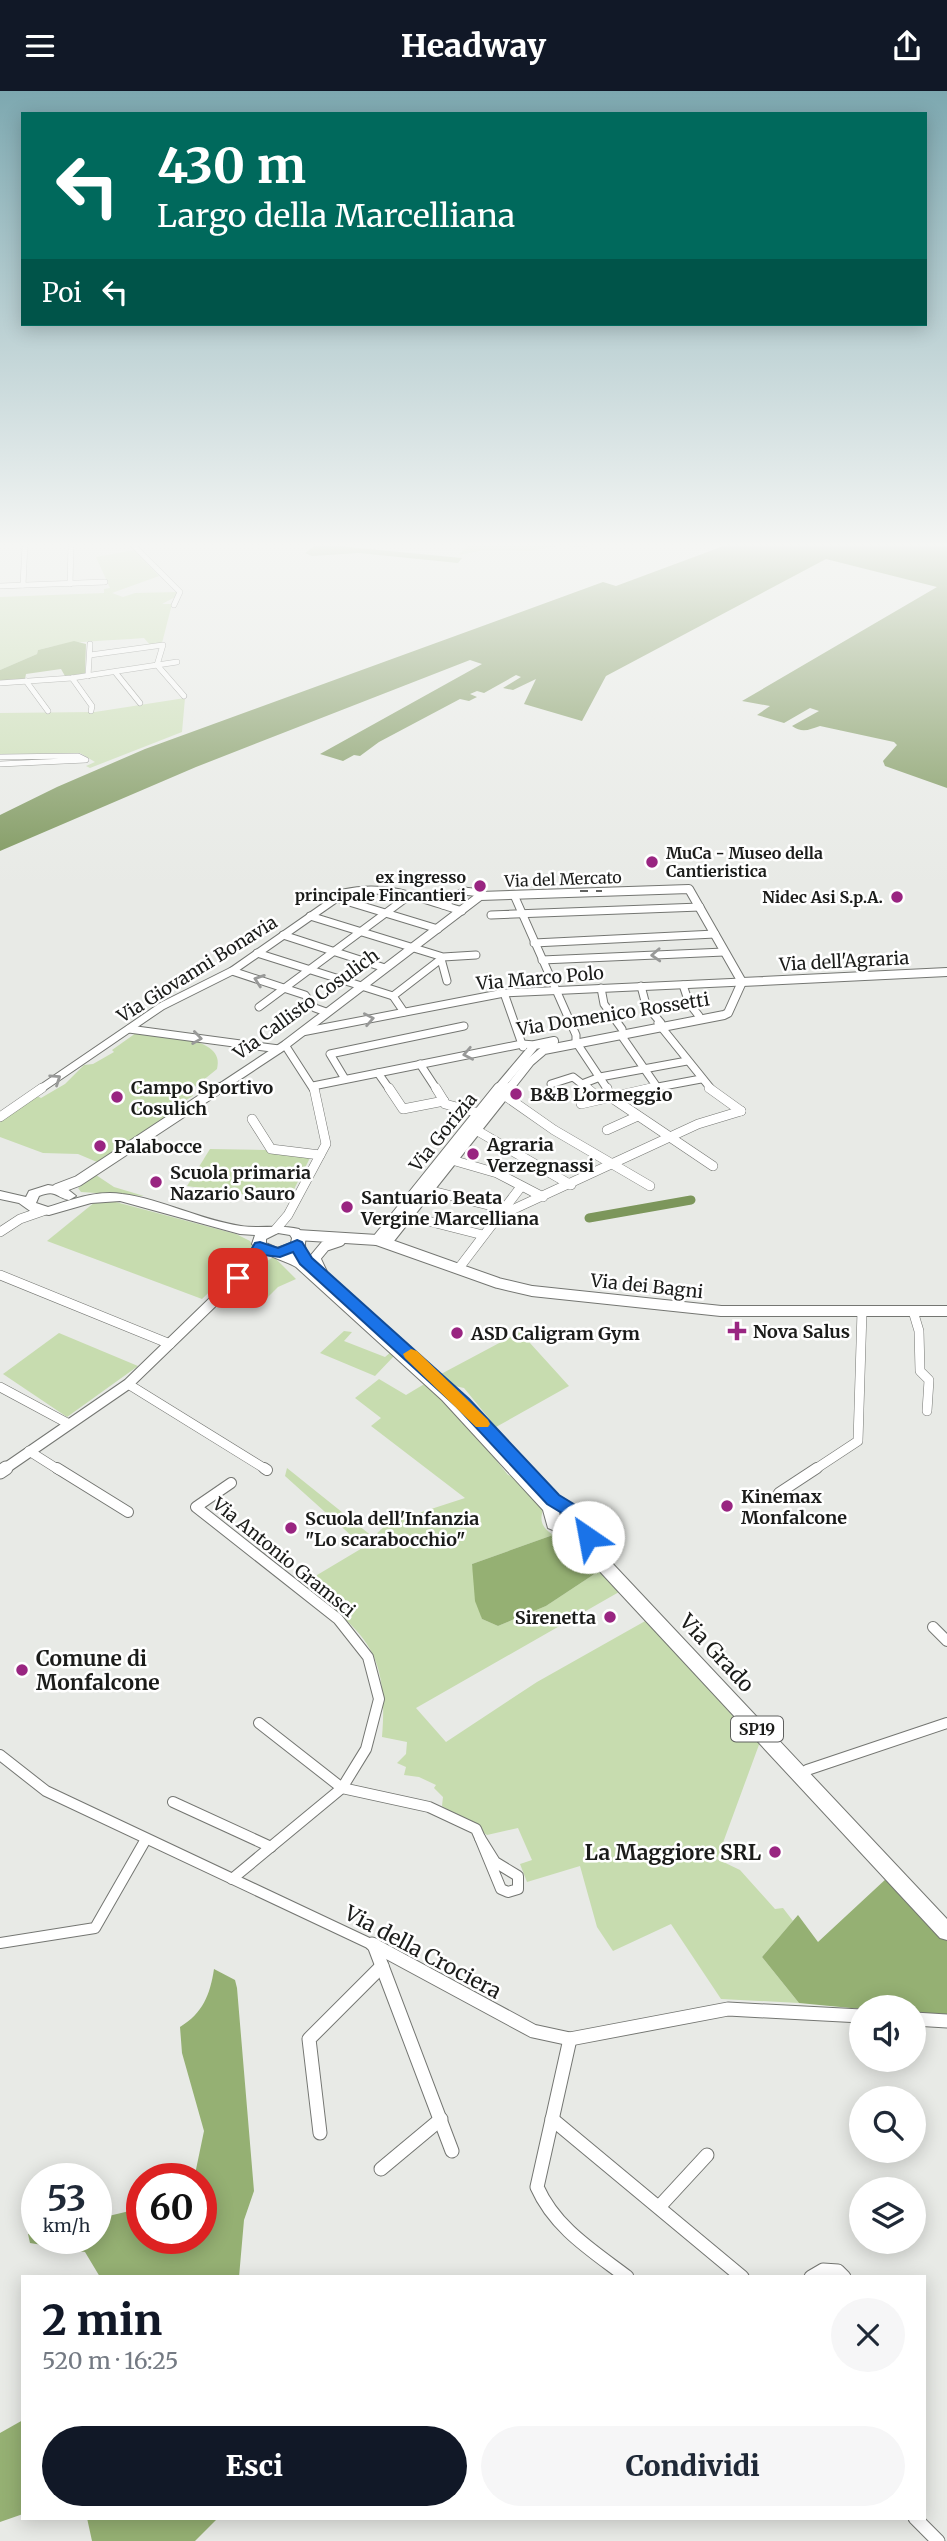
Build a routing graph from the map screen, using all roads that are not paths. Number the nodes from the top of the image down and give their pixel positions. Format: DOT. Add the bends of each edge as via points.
graph roads {
  1 [pos="90,658"];
  2 [pos="159,658"];
  3 [pos="177,662"];
  4 [pos="157,665"];
  5 [pos="116,672"];
  6 [pos="88,676"];
  7 [pos="72,678"];
  8 [pos="26,681"];
  9 [pos="0,683"];
  10 [pos="184,696"];
  11 [pos="140,703"];
  12 [pos="48,711"];
  13 [pos="91,711"];
  14 [pos="0,757"];
  15 [pos="0,764"];
  16 [pos="410,895"];
  17 [pos="514,895"];
  18 [pos="480,896"];
  19 [pos="336,898"];
  20 [pos="443,905"];
  21 [pos="700,907"];
  22 [pos="462,911"];
  23 [pos="385,913"];
  24 [pos="521,914"];
  25 [pos="491,915"];
  26 [pos="310,916"];
  27 [pos="438,929"];
  28 [pos="359,932"];
  29 [pos="283,935"];
  30 [pos="715,935"];
  31 [pos="598,939"];
  32 [pos="534,943"];
  33 [pos="412,948"];
  34 [pos="333,951"];
  35 [pos="724,952"];
  36 [pos="257,953"];
  37 [pos="477,954"];
  38 [pos="603,957"];
  39 [pos="442,958"];
  40 [pos="542,960"];
  41 [pos="385,968"];
  42 [pos="308,969"];
  43 [pos="232,971"];
  44 [pos="947,972"];
  45 [pos="447,981"];
  46 [pos="741,982"];
  47 [pos="683,985"];
  48 [pos="360,986"];
  49 [pos="641,986"];
  50 [pos="283,988"];
  51 [pos="601,988"];
  52 [pos="555,990"];
  53 [pos="504,993"];
  54 [pos="393,996"];
  55 [pos="259,1007"];
  56 [pos="729,1009"];
  57 [pos="326,1012"];
  58 [pos="404,1012"];
  59 [pos="699,1016"];
  60 [pos="660,1024"];
  61 [pos="464,1026"];
  62 [pos="129,1029"];
  63 [pos="302,1032"];
  64 [pos="622,1032"];
  65 [pos="576,1040"];
  66 [pos="282,1047"];
  67 [pos="540,1047"];
  68 [pos="524,1049"];
  69 [pos="687,1061"];
  70 [pos="420,1064"];
  71 [pos="644,1069"];
  72 [pos="378,1073"];
  73 [pos="600,1077"];
  74 [pos="345,1079"];
  75 [pos="701,1079"];
  76 [pos="551,1084"];
  77 [pos="582,1084"];
  78 [pos="313,1086"];
  79 [pos="657,1087"];
  80 [pos="504,1094"];
  81 [pos="609,1096"];
  82 [pos="599,1098"];
  83 [pos="444,1101"];
  84 [pos="581,1104"];
  85 [pos="478,1113"];
  86 [pos="638,1116"];
  87 [pos="0,1117"];
  88 [pos="252,1119"];
  89 [pos="476,1131"];
  90 [pos="607,1131"];
  91 [pos="671,1139"];
  92 [pos="320,1155"];
  93 [pos="452,1160"];
  94 [pos="614,1165"];
  95 [pos="713,1166"];
  96 [pos="571,1185"];
  97 [pos="650,1186"];
  98 [pos="520,1188"];
  99 [pos="0,1189"];
  100 [pos="428,1189"];
  101 [pos="0,1195"];
  102 [pos="65,1196"];
  103 [pos="543,1197"];
  104 [pos="35,1203"];
  105 [pos="504,1209"];
  106 [pos="408,1216"];
  107 [pos="0,1232"];
  108 [pos="483,1235"];
  109 [pos="281,1237"];
  110 [pos="364,1239"];
  111 [pos="382,1241"];
  112 [pos="278,1252"];
  113 [pos="250,1266"];
  114 [pos="459,1268"];
  115 [pos="0,1275"];
  116 [pos="324,1277"];
  117 [pos="947,1308"];
  118 [pos="862,1311"];
  119 [pos="913,1311"];
  120 [pos="170,1344"];
  121 [pos="128,1384"];
  122 [pos="0,1387"];
  123 [pos="927,1411"];
  124 [pos="69,1424"];
  125 [pos="29,1451"];
  126 [pos="267,1470"];
  127 [pos="0,1472"];
  128 [pos="231,1483"];
  129 [pos="779,1493"];
  130 [pos="128,1512"];
  131 [pos="566,1520"];
  132 [pos="933,1627"];
  133 [pos="947,1641"];
  134 [pos="258,1723"];
  135 [pos="947,1723"];
  136 [pos="0,1755"];
  137 [pos="807,1770"];
  138 [pos="342,1788"];
  139 [pos="173,1802"];
  140 [pos="479,1837"];
  141 [pos="146,1839"];
  142 [pos="271,1847"];
  143 [pos="232,1879"];
  144 [pos="947,1919"];
  145 [pos="947,1932"];
  146 [pos="1,1943"];
  147 [pos="374,1945"];
  148 [pos="382,1966"];
  149 [pos="849,2014"];
  150 [pos="926,2020"];
  151 [pos="947,2021"];
  152 [pos="569,2039"];
  153 [pos="441,2119"];
  154 [pos="552,2119"];
  155 [pos="320,2133"];
  156 [pos="452,2151"];
  157 [pos="707,2155"];
  158 [pos="381,2169"];
  159 [pos="659,2207"];
  160 [pos="625,2275"];
  161 [pos="740,2275"];
  162 [pos="814,2275"];
  163 [pos="842,2275"];
  164 [pos="917,2520"];
  165 [pos="938,2541"];
  1 -- 6 [label="street"];
  2 -- 4 [label="street"];
  3 -- 4 [label="street"];
  4 -- 5 [label="street"];
  4 -- 10 [label="street"];
  5 -- 6 [label="street"];
  5 -- 11 [label="street"];
  6 -- 7 [label="street"];
  7 -- 8 [label="street"];
  7 -- 13 [label="street"];
  8 -- 9 [label="street"];
  8 -- 12 [label="street"];
  14 -- 15 [label="street" via="78,756 86,760"];
  16 -- 19 [label="street, Via Giovanni Bonavia" via="364,888"];
  16 -- 20 [label="street, Via Giovanni Bonavia"];
  16 -- 23 [label="street"];
  17 -- 18 [label="street, Via del Mercato"];
  17 -- 21 [label="street, Via del Mercato" via="689,889"];
  17 -- 24 [label="street"];
  18 -- 20 [label="street" via="464,891"];
  18 -- 22 [label="street, Via Callisto Cosulich"];
  19 -- 23 [label="street"];
  19 -- 26 [label="street, Via Giovanni Bonavia"];
  20 -- 22 [label="street, Via Giovanni Bonavia"];
  21 -- 24 [label="street"];
  21 -- 30 [label="street"];
  22 -- 27 [label="street, Via Callisto Cosulich"];
  23 -- 27 [label="street"];
  23 -- 28 [label="street"];
  24 -- 25 [label="street"];
  24 -- 32 [label="street"];
  26 -- 28 [label="street"];
  26 -- 29 [label="street, Via Giovanni Bonavia"];
  27 -- 33 [label="street, Via Callisto Cosulich"];
  28 -- 33 [label="street"];
  28 -- 34 [label="street"];
  29 -- 34 [label="street"];
  29 -- 36 [label="street, Via Giovanni Bonavia"];
  30 -- 31 [label="street"];
  30 -- 35 [label="street"];
  31 -- 32 [label="street"];
  31 -- 38 [label="street"];
  32 -- 40 [label="street"];
  33 -- 39 [label="street"];
  33 -- 41 [label="street, Via Callisto Cosulich"];
  34 -- 41 [label="street"];
  34 -- 42 [label="street"];
  35 -- 38 [label="street, one-way"];
  35 -- 46 [label="street"];
  36 -- 42 [label="street"];
  36 -- 43 [label="street, Via Giovanni Bonavia"];
  37 -- 39 [label="street"];
  38 -- 40 [label="street"];
  39 -- 45 [label="street"];
  39 -- 54 [label="street"];
  40 -- 52 [label="street"];
  41 -- 48 [label="street, Via Callisto Cosulich"];
  42 -- 48 [label="street"];
  42 -- 50 [label="street"];
  50 -- 43 [label="street, one-way"];
  43 -- 62 [label="street, Via Giovanni Bonavia" via="162,1006"];
  44 -- 46 [label="street, Via dell'Agraria"];
  46 -- 47 [label="street, Via Marco Polo"];
  46 -- 56 [label="street"];
  47 -- 49 [label="street, Via Marco Polo"];
  47 -- 59 [label="street"];
  48 -- 54 [label="street"];
  48 -- 57 [label="street, Via Callisto Cosulich"];
  49 -- 51 [label="street, Via Marco Polo"];
  49 -- 60 [label="street" via="646,1005"];
  50 -- 55 [label="street"];
  50 -- 57 [label="street" via="305,995 315,1009"];
  51 -- 52 [label="street, Via Marco Polo"];
  51 -- 64 [label="street" via="604,1004"];
  52 -- 53 [label="street, Via Marco Polo"];
  52 -- 65 [label="street"];
  53 -- 58 [label="street, Via Marco Polo"];
  53 -- 68 [label="street"];
  54 -- 58 [label="street"];
  56 -- 59 [label="street, Via Domenico Rossetti"];
  56 -- 60 [label="street, Via Domenico Rossetti" via="724,1016"];
  57 -- 63 [label="street, Via Callisto Cosulich"];
  63 -- 58 [label="street, Via Marco Polo, one-way"];
  59 -- 60 [label="street, Via Domenico Rossetti"];
  60 -- 64 [label="street, Via Domenico Rossetti"];
  60 -- 69 [label="street"];
  61 -- 74 [label="street" via="330,1054"];
  62 -- 66 [label="street, one-way"];
  87 -- 62 [label="street, Via Giovanni Bonavia, one-way"];
  63 -- 66 [label="street, Via Callisto Cosulich"];
  64 -- 65 [label="street, Via Domenico Rossetti"];
  64 -- 71 [label="street"];
  65 -- 67 [label="street, Via Domenico Rossetti"];
  65 -- 73 [label="street"];
  66 -- 78 [label="street"];
  66 -- 102 [label="street, Via Callisto Cosulich" via="78,1181"];
  67 -- 68 [label="street, Via Gorizia"];
  67 -- 80 [label="street, Via Gorizia"];
  68 -- 70 [label="street, Via Domenico Rossetti, one-way"];
  68 -- 85 [label="street, Via Gorizia"];
  69 -- 71 [label="street"];
  69 -- 75 [label="street"];
  70 -- 72 [label="street, Via Domenico Rossetti"];
  70 -- 83 [label="street"];
  71 -- 73 [label="street"];
  71 -- 79 [label="street"];
  72 -- 74 [label="street, Via Domenico Rossetti"];
  72 -- 83 [label="street" via="403,1109"];
  73 -- 77 [label="street"];
  73 -- 81 [label="street"];
  74 -- 78 [label="street, Via Domenico Rossetti"];
  75 -- 79 [label="street"];
  75 -- 91 [label="street" via="741,1111 698,1124"];
  76 -- 77 [label="street" via="573,1077"];
  77 -- 82 [label="street"];
  78 -- 92 [label="street" via="326,1144"];
  79 -- 81 [label="street"];
  80 -- 89 [label="street, Via Gorizia"];
  80 -- 94 [label="street"];
  81 -- 82 [label="street"];
  81 -- 86 [label="street"];
  82 -- 84 [label="street"];
  83 -- 85 [label="street"];
  85 -- 111 [label="street, Via Gorizia"];
  86 -- 90 [label="street"];
  86 -- 91 [label="street"];
  88 -- 92 [label="street" via="271,1149"];
  89 -- 93 [label="street, Via Gorizia"];
  89 -- 96 [label="street"];
  91 -- 94 [label="street"];
  91 -- 95 [label="street"];
  92 -- 109 [label="street"];
  93 -- 98 [label="street" via="497,1173"];
  93 -- 100 [label="street, Via Gorizia"];
  94 -- 96 [label="street"];
  94 -- 97 [label="street"];
  96 -- 103 [label="street"];
  98 -- 103 [label="street"];
  98 -- 105 [label="street"];
  99 -- 104 [label="main road"];
  100 -- 105 [label="street"];
  100 -- 106 [label="street, Via Gorizia"];
  101 -- 104 [label="main road"];
  102 -- 104 [label="main road"];
  102 -- 104 [label="main road" via="55,1210"];
  102 -- 109 [label="main road" via="131,1199"];
  103 -- 105 [label="street"];
  104 -- 107 [label="street"];
  105 -- 108 [label="street"];
  106 -- 108 [label="street"];
  106 -- 111 [label="street, Via Gorizia"];
  108 -- 114 [label="street"];
  109 -- 110 [label="street"];
  109 -- 112 [label="main road, Via Grado"];
  109 -- 112 [label="main road"];
  109 -- 113 [label="street"];
  109 -- 116 [label="main road, Via Grado / SP19"];
  110 -- 111 [label="street, Via dei Bagni"];
  110 -- 116 [label="street" via="320,1248 315,1258"];
  111 -- 114 [label="street, Via dei Bagni"];
  112 -- 113 [label="street"];
  112 -- 131 [label="main road, Via Grado / SP19" via="301,1264 447,1397"];
  113 -- 120 [label="street"];
  114 -- 118 [label="street, Via dei Bagni" via="532,1291 704,1310"];
  115 -- 120 [label="street"];
  116 -- 131 [label="main road, Via Grado / SP19" via="438,1379 553,1499"];
  117 -- 119 [label="street, Via dei Bagni"];
  118 -- 119 [label="street, Via dei Bagni"];
  118 -- 129 [label="street" via="858,1441"];
  119 -- 123 [label="street" via="919,1331 920,1371 929,1380"];
  120 -- 121 [label="street"];
  121 -- 124 [label="street"];
  121 -- 126 [label="street"];
  122 -- 124 [label="street"];
  124 -- 125 [label="street"];
  125 -- 127 [label="street"];
  125 -- 130 [label="street"];
  128 -- 138 [label="street, Via Antonio Gramsci" via="195,1507 338,1619 368,1657 379,1699 366,1749"];
  131 -- 137 [label="main road, Via Grado / SP19" via="588,1537"];
  131 -- 145 [label="main road, Via Grado / SP19"];
  132 -- 133 [label="street"];
  134 -- 138 [label="street"];
  135 -- 137 [label="street"];
  136 -- 141 [label="street, Via della Crociera" via="46,1791"];
  137 -- 144 [label="main road, Via Grado / SP19"];
  138 -- 140 [label="street" via="429,1807 476,1829"];
  138 -- 142 [label="street, Via Antonio Gramsci"];
  139 -- 142 [label="street"];
  140 -- 140 [label="street" via="495,1862 518,1876 518,1889 501,1889"];
  141 -- 143 [label="street, Via della Crociera"];
  141 -- 146 [label="street" via="95,1928"];
  142 -- 143 [label="street, Via Antonio Gramsci"];
  143 -- 147 [label="street, Via della Crociera"];
  147 -- 148 [label="street"];
  147 -- 152 [label="street, Via della Crociera" via="533,2031"];
  148 -- 153 [label="street"];
  148 -- 155 [label="street" via="309,2039"];
  149 -- 152 [label="street, Via della Crociera" via="728,2009"];
  150 -- 151 [label="street"];
  152 -- 154 [label="street"];
  153 -- 156 [label="street"];
  153 -- 158 [label="street"];
  154 -- 159 [label="street"];
  154 -- 160 [label="street" via="537,2187 542,2203"];
  157 -- 159 [label="street"];
  159 -- 161 [label="street"];
  162 -- 163 [label="street" via="823,2270"];
  164 -- 165 [label="street"];
}
